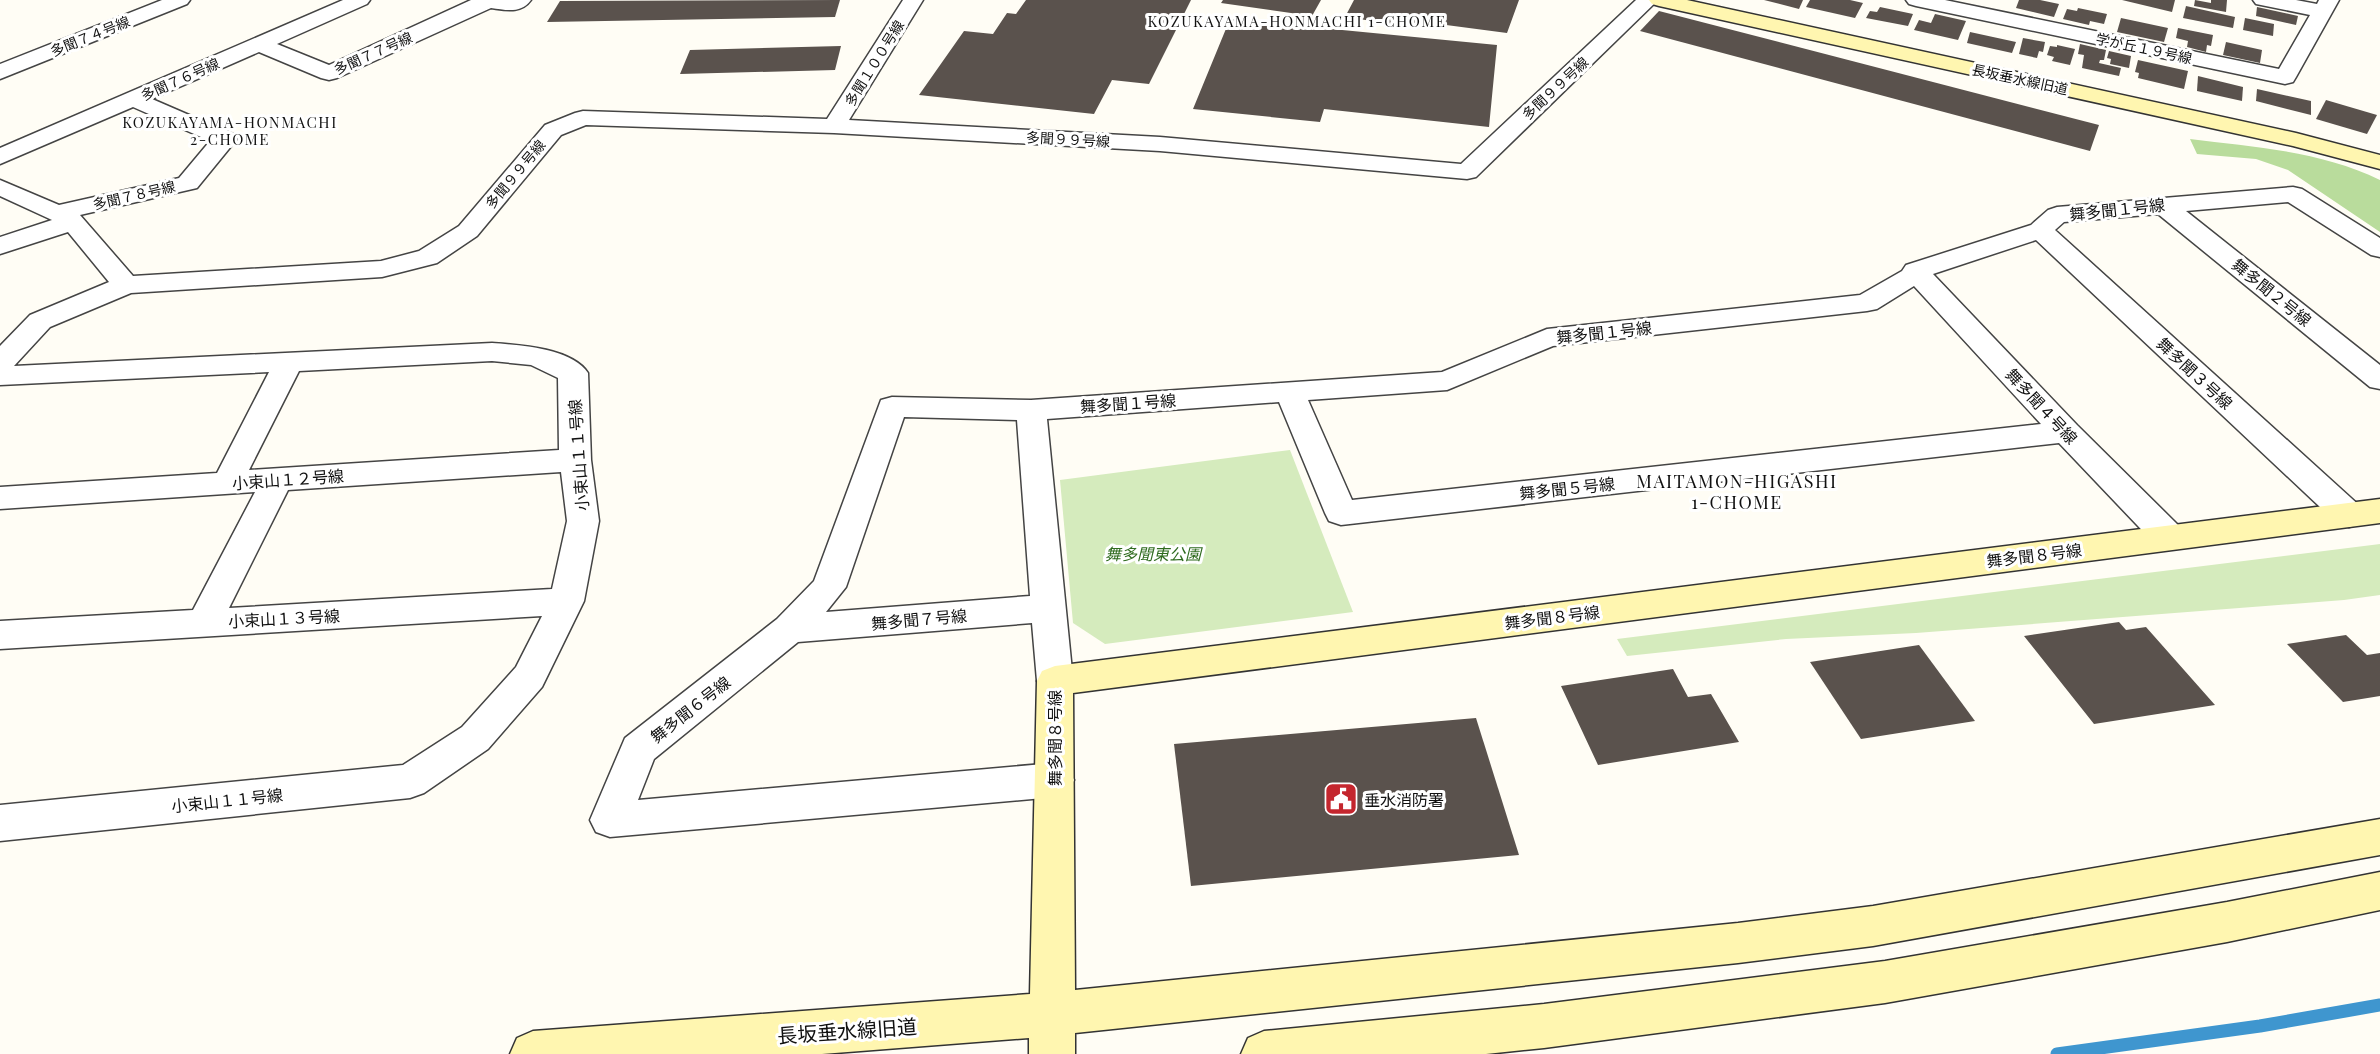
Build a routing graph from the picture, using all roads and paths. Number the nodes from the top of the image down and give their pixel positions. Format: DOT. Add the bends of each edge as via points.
graph roads {
  1 [pos="180,0"];
  2 [pos="360,0"];
  3 [pos="521,0"];
  4 [pos="913,0"];
  5 [pos="1647,0"];
  6 [pos="1659,0"];
  7 [pos="1705,0"];
  8 [pos="1916,0"];
  9 [pos="2263,0"];
  10 [pos="484,1"];
  11 [pos="2326,6"];
  12 [pos="259,44"];
  13 [pos="0,45"];
  14 [pos="32,59"];
  15 [pos="0,72"];
  16 [pos="133,99"];
  17 [pos="834,126"];
  18 [pos="2380,152"];
  19 [pos="0,157"];
  20 [pos="2380,162"];
  21 [pos="0,187"];
  22 [pos="2163,205"];
  23 [pos="65,217"];
  24 [pos="2040,230"];
  25 [pos="0,246"];
  26 [pos="2380,249"];
  27 [pos="1917,273"];
  28 [pos="126,285"];
  29 [pos="289,362"];
  30 [pos="0,363"];
  31 [pos="0,376"];
  32 [pos="2380,380"];
  33 [pos="1290,393"];
  34 [pos="1031,410"];
  35 [pos="2066,432"];
  36 [pos="575,460"];
  37 [pos="278,479"];
  38 [pos="227,483"];
  39 [pos="0,498"];
  40 [pos="2365,513"];
  41 [pos="2169,537"];
  42 [pos="567,601"];
  43 [pos="1048,608"];
  44 [pos="204,623"];
  45 [pos="790,629"];
  46 [pos="0,635"];
  47 [pos="1054,681"];
  48 [pos="1054,780"];
  49 [pos="0,823"];
  50 [pos="2380,837"];
  51 [pos="2380,891"];
  52 [pos="1052,1034"];
  53 [pos="533,1054"];
  54 [pos="1264,1054"];
  1 -- 14 [label="street, 多聞７４号線"];
  2 -- 12 [label="street, 多聞７６号線"];
  3 -- 10 [label="street" via="512,5"];
  4 -- 17 [label="street, 多聞１００号線"];
  5 -- 17 [label="street, 多聞９９号線" via="1467,172 1160,144"];
  6 -- 20 [label="street, 長坂垂水線旧道" via="2296,140"];
  7 -- 18 [label="street, 長坂垂水線旧道" via="2291,128"];
  8 -- 11 [label="street, 学が丘１９号線" via="2285,77"];
  9 -- 11 [label="street"];
  10 -- 12 [label="street, 多聞７７号線" via="329,74"];
  12 -- 16 [label="street, 多聞７６号線"];
  13 -- 14 [label="street"];
  14 -- 15 [label="street, 多聞７４号線"];
  16 -- 19 [label="street, 多聞７６号線"];
  16 -- 23 [label="street, 多聞７８号線" via="225,139 188,183"];
  17 -- 28 [label="street, 多聞９９号線" via="583,118 553,130 468,231 428,257 382,269"];
  21 -- 23 [label="street"];
  22 -- 24 [label="street, 舞多聞１号線" via="2057,215"];
  22 -- 26 [label="street, 舞多聞１号線" via="2293,194"];
  22 -- 32 [label="street, 舞多聞２号線"];
  23 -- 25 [label="street"];
  23 -- 28 [label="street"];
  24 -- 27 [label="street, 舞多聞１号線"];
  24 -- 40 [label="street, 舞多聞３号線"];
  27 -- 33 [label="street, 舞多聞１号線" via="1867,303 1547,338 1447,381"];
  27 -- 35 [label="street, 舞多聞４号線"];
  28 -- 30 [label="street" via="40,321"];
  29 -- 31 [label="street, 小束山１１号線"];
  29 -- 36 [label="street, 小束山１１号線" via="492,352 537,356 573,374"];
  29 -- 38 [label="street"];
  33 -- 34 [label="street, 舞多聞１号線"];
  33 -- 35 [label="street, 舞多聞５号線" via="1341,513"];
  34 -- 43 [label="street"];
  34 -- 45 [label="street, 舞多聞６号線" via="892,407 829,587"];
  35 -- 41 [label="street, 舞多聞４号線"];
  36 -- 37 [label="street, 小束山１２号線"];
  36 -- 42 [label="street, 小束山１１号線" via="583,521"];
  37 -- 38 [label="street, 小束山１２号線"];
  37 -- 44 [label="street"];
  38 -- 39 [label="street, 小束山１２号線"];
  40 -- 41 [label="street, 舞多聞８号線"];
  41 -- 47 [label="street, 舞多聞８号線"];
  42 -- 44 [label="street, 小束山１３号線"];
  42 -- 49 [label="street, 小束山１１号線" via="529,678 475,738 410,781"];
  43 -- 45 [label="street, 舞多聞７号線"];
  43 -- 47 [label="street"];
  44 -- 46 [label="street, 小束山１３号線"];
  45 -- 48 [label="street, 舞多聞６号線" via="639,749 610,820"];
  47 -- 48 [label="street, 舞多聞８号線"];
  48 -- 52 [label="street, 舞多聞８号線"];
  50 -- 52 [label="street, 長坂垂水線旧道" via="1873,926"];
  51 -- 54 [label="street" via="1884,982 1544,1026"];
  52 -- 53 [label="street, 長坂垂水線旧道"];
}
